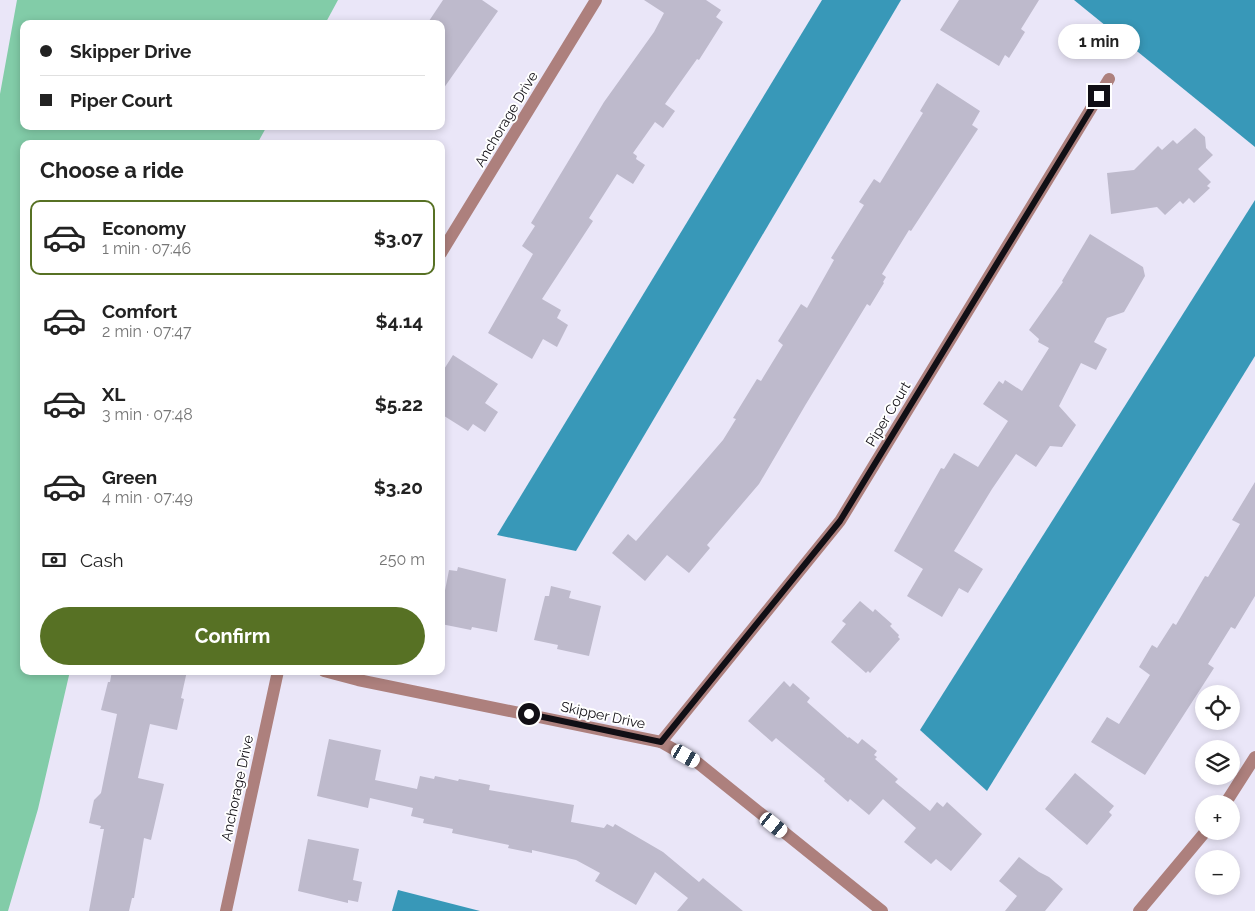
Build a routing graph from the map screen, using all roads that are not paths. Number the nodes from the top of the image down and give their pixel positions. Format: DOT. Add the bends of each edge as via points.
graph roads {
  1 [pos="596,0"];
  2 [pos="1109,79"];
  3 [pos="445,246"];
  4 [pos="277,675"];
  5 [pos="339,675"];
  6 [pos="661,742"];
  7 [pos="1255,757"];
  8 [pos="1231,795"];
  9 [pos="1198,840"];
  10 [pos="226,911"];
  11 [pos="882,911"];
  12 [pos="1139,911"];
  1 -- 3 [label="street, Anchorage Drive"];
  2 -- 6 [label="street, Piper Court" via="840,521"];
  4 -- 10 [label="street, Anchorage Drive"];
  5 -- 6 [label="street, Skipper Drive"];
  6 -- 11 [label="street, Skipper Drive" via="698,763"];
  7 -- 8 [label="street"];
  9 -- 12 [label="street"];
}
